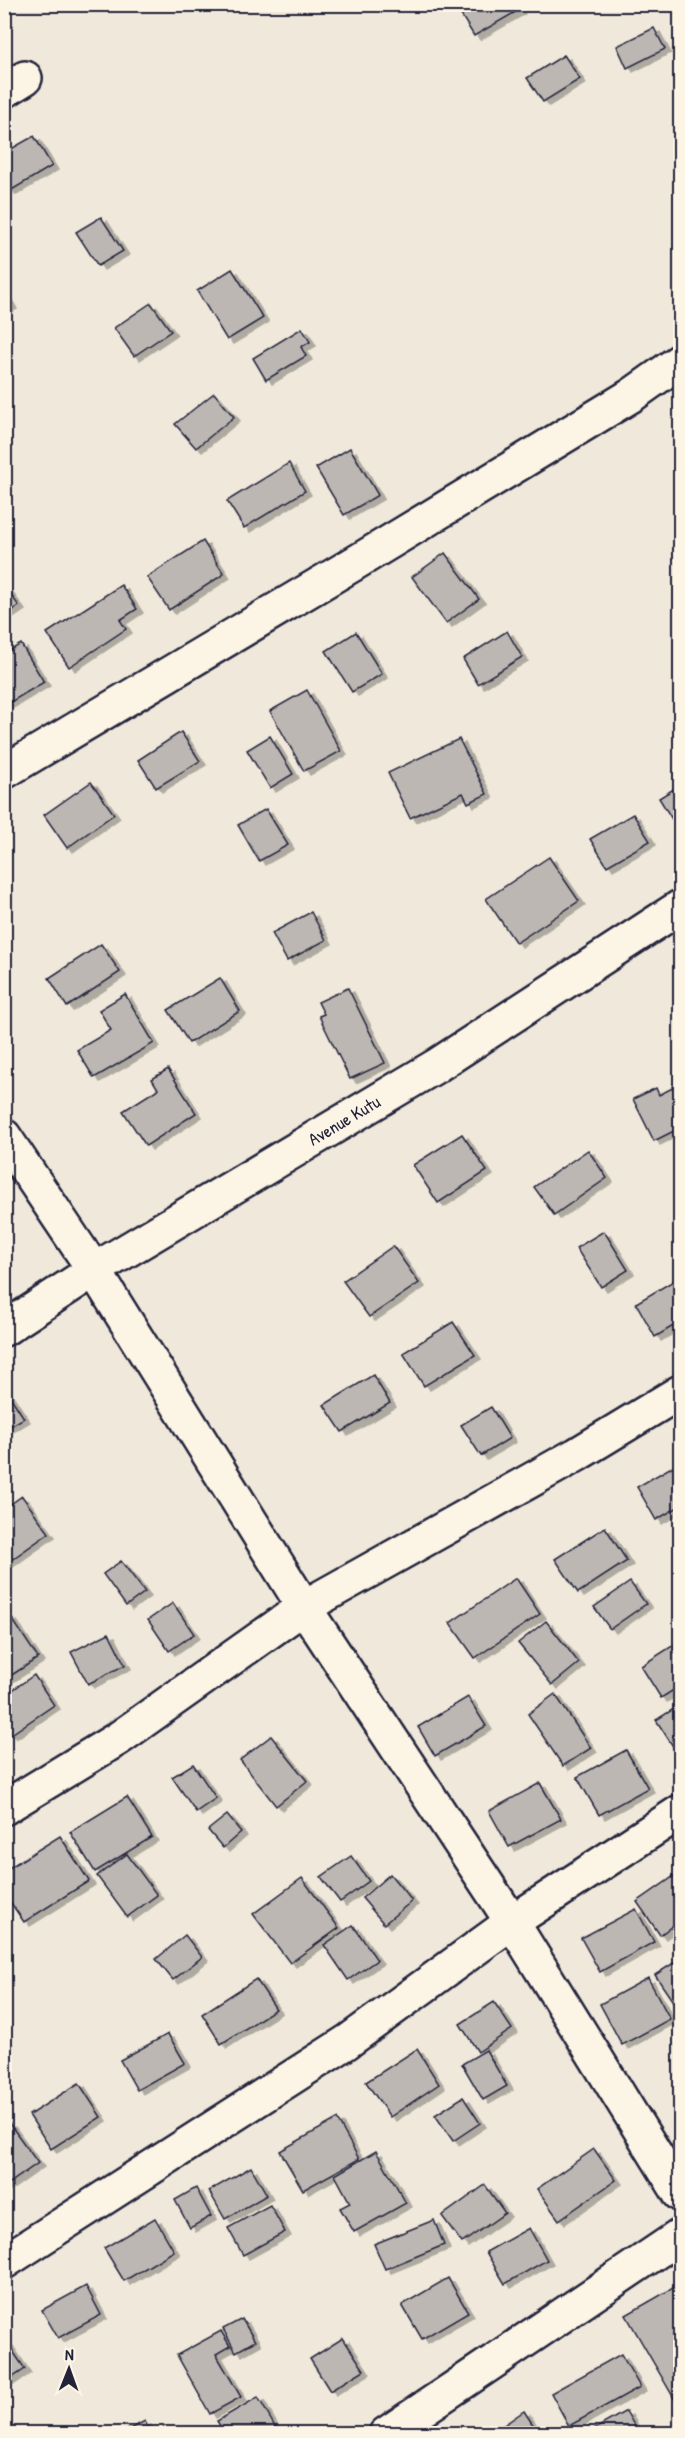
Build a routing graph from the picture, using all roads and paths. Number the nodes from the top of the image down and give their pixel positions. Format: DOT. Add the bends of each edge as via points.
graph roads {
  1 [pos="681,361"];
  2 [pos="4,772"];
  3 [pos="681,907"];
  4 [pos="4,1136"];
  5 [pos="94,1270"];
  6 [pos="4,1329"];
  7 [pos="681,1392"];
  8 [pos="304,1607"];
  9 [pos="4,1808"];
  10 [pos="681,1812"];
  11 [pos="512,1922"];
  12 [pos="681,2194"];
  13 [pos="681,2235"];
  14 [pos="4,2262"];
  15 [pos="386,2433"];
  1 -- 2 [label="street" via="632,395"];
  3 -- 5 [label="street, Avenue Kutu" via="436,1066"];
  4 -- 5 [label="street"];
  5 -- 6 [label="street, Avenue Kutu"];
  5 -- 8 [label="street"];
  7 -- 8 [label="street"];
  8 -- 9 [label="street" via="119,1738"];
  8 -- 11 [label="street"];
  10 -- 11 [label="street"];
  11 -- 12 [label="street"];
  11 -- 14 [label="street" via="347,2042"];
  13 -- 15 [label="street"];
}
